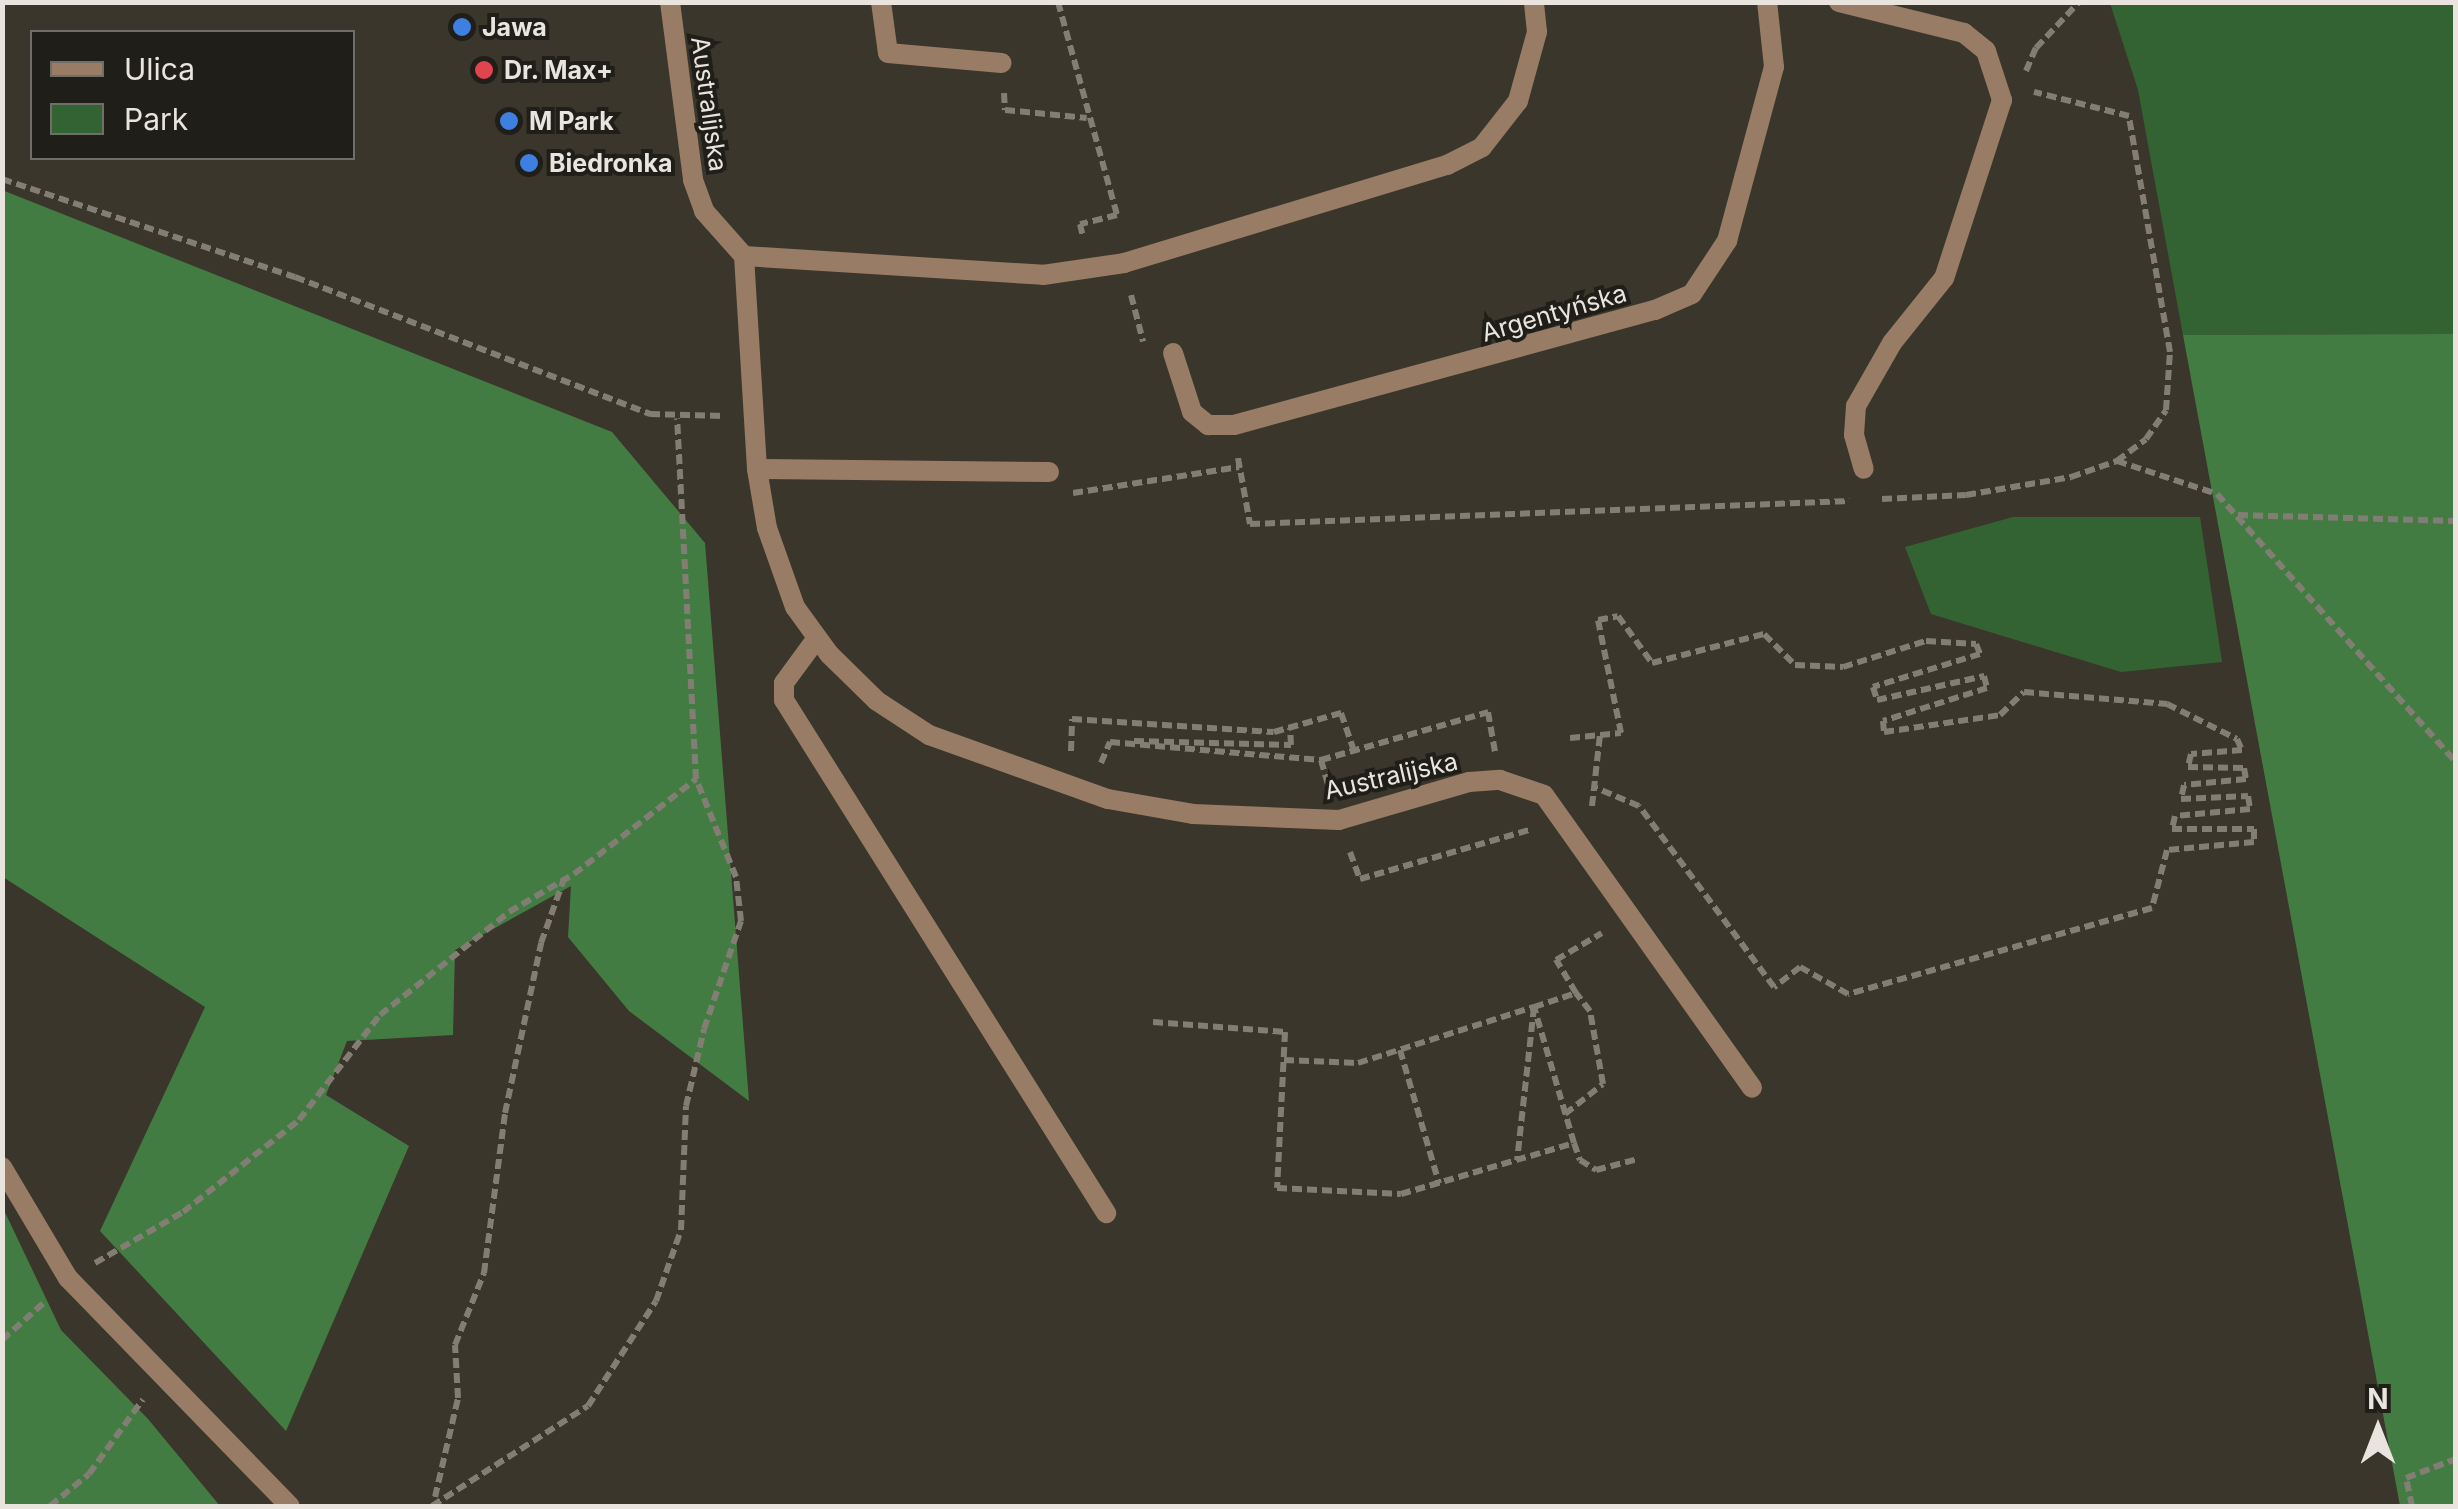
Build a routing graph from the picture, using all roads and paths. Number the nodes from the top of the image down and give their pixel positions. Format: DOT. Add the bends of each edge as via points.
graph roads {
  1 [pos="670,2"];
  2 [pos="882,2"];
  3 [pos="1058,2"];
  4 [pos="1534,2"];
  5 [pos="1767,2"];
  6 [pos="1838,2"];
  7 [pos="2079,2"];
  8 [pos="1002,63"];
  9 [pos="2020,86"];
  10 [pos="2031,91"];
  11 [pos="1087,118"];
  12 [pos="2,179"];
  13 [pos="1080,224"];
  14 [pos="744,256"];
  15 [pos="1173,353"];
  16 [pos="749,414"];
  17 [pos="677,420"];
  18 [pos="1236,450"];
  19 [pos="2117,461"];
  20 [pos="1239,467"];
  21 [pos="757,469"];
  22 [pos="1864,469"];
  23 [pos="1050,472"];
  24 [pos="2236,515"];
  25 [pos="2456,521"];
  26 [pos="817,638"];
  27 [pos="1290,728"];
  28 [pos="1570,738"];
  29 [pos="1071,742"];
  30 [pos="1110,742"];
  31 [pos="1354,751"];
  32 [pos="1321,760"];
  33 [pos="2456,762"];
  34 [pos="696,778"];
  35 [pos="1500,780"];
  36 [pos="1594,787"];
  37 [pos="563,880"];
  38 [pos="1633,916"];
  39 [pos="1576,993"];
  40 [pos="1534,1007"];
  41 [pos="1153,1022"];
  42 [pos="1400,1050"];
  43 [pos="1284,1060"];
  44 [pos="1752,1088"];
  45 [pos="1566,1114"];
  46 [pos="1574,1143"];
  47 [pos="1638,1158"];
  48 [pos="1517,1160"];
  49 [pos="2,1167"];
  50 [pos="1439,1183"];
  51 [pos="1106,1213"];
  52 [pos="68,1278"];
  53 [pos="2,1340"];
  54 [pos="159,1376"];
  55 [pos="2456,1460"];
  56 [pos="433,1502"];
  57 [pos="50,1506"];
  58 [pos="290,1506"];
  59 [pos="2412,1506"];
  1 -- 14 [label="street, Australijska" via="693,180 710,220"];
  2 -- 8 [label="street" via="888,53"];
  3 -- 11 [label="path"];
  4 -- 14 [label="street" via="1537,32 1518,101 1482,147 1447,165 1092,270 988,274"];
  5 -- 15 [label="street, Argentyńska" via="1774,67 1727,241 1692,294 1540,343 1234,425 1208,425 1192,412"];
  6 -- 22 [label="street" via="1964,32 1986,51 2002,100 1944,278 1892,343 1856,406 1854,435"];
  7 -- 9 [label="path" via="2036,48"];
  8 -- 11 [label="path" via="1006,110"];
  10 -- 19 [label="path" via="2129,116 2173,376 2166,410 2146,439"];
  11 -- 13 [label="path" via="1116,215"];
  12 -- 17 [label="path" via="296,277"];
  14 -- 16 [label="street, Australijska"];
  16 -- 17 [label="path"];
  16 -- 21 [label="street, Australijska"];
  17 -- 34 [label="path"];
  18 -- 20 [label="path"];
  19 -- 20 [label="path" via="2071,477 1966,495 1250,524"];
  19 -- 24 [label="path" via="2217,494"];
  20 -- 23 [label="path" via="1083,494 1064,493"];
  21 -- 23 [label="street"];
  21 -- 26 [label="street, Australijska" via="767,528 795,607"];
  24 -- 25 [label="path"];
  24 -- 33 [label="path"];
  26 -- 35 [label="street, Australijska" via="877,701 929,735 1108,798 1193,814 1339,820 1469,782"];
  26 -- 51 [label="street" via="784,683 784,700"];
  27 -- 29 [label="path" via="1072,719"];
  27 -- 30 [label="path" via="1291,745"];
  27 -- 31 [label="path" via="1341,713"];
  28 -- 36 [label="path" via="1620,733 1598,620 1618,616 1652,663 1764,634 1795,665 1843,667 1926,642 1976,644 1980,654 1873,687 1877,700 1984,676 1987,688 1883,721 1884,732 2000,714 2024,692 2167,704 2236,738 2242,750 2191,754 2188,767 2244,768 2246,778 2184,785 2182,798 2248,796 2250,809 2175,816 2172,830 2254,830 2254,842 2167,850 2152,908 1848,994 1800,968 1774,988 1639,806"];
  31 -- 32 [label="path"];
  31 -- 35 [label="path" via="1488,712"];
  34 -- 37 [label="path"];
  34 -- 56 [label="path" via="736,877 741,921 686,1106 681,1230 662,1283 588,1406"];
  35 -- 38 [label="street, Australijska" via="1544,795"];
  37 -- 52 [label="path" via="509,912 380,1015 284,1132 184,1212"];
  37 -- 56 [label="path" via="541,943 504,1113 484,1273 455,1345 458,1398"];
  38 -- 39 [label="path" via="1556,960"];
  38 -- 44 [label="street, Australijska"];
  39 -- 40 [label="path"];
  39 -- 45 [label="path" via="1590,1011 1603,1084"];
  40 -- 42 [label="path"];
  40 -- 45 [label="path"];
  40 -- 48 [label="path"];
  41 -- 43 [label="path" via="1286,1032"];
  42 -- 43 [label="path" via="1358,1063"];
  42 -- 50 [label="path"];
  43 -- 50 [label="path" via="1276,1188 1401,1194"];
  45 -- 46 [label="path"];
  46 -- 47 [label="path" via="1580,1160 1596,1170"];
  46 -- 48 [label="path"];
  48 -- 50 [label="path"];
  49 -- 52 [label="street"];
  52 -- 53 [label="path"];
  52 -- 54 [label="street"];
  54 -- 57 [label="path" via="89,1474"];
  54 -- 58 [label="street"];
  55 -- 59 [label="path" via="2406,1478"];
}
